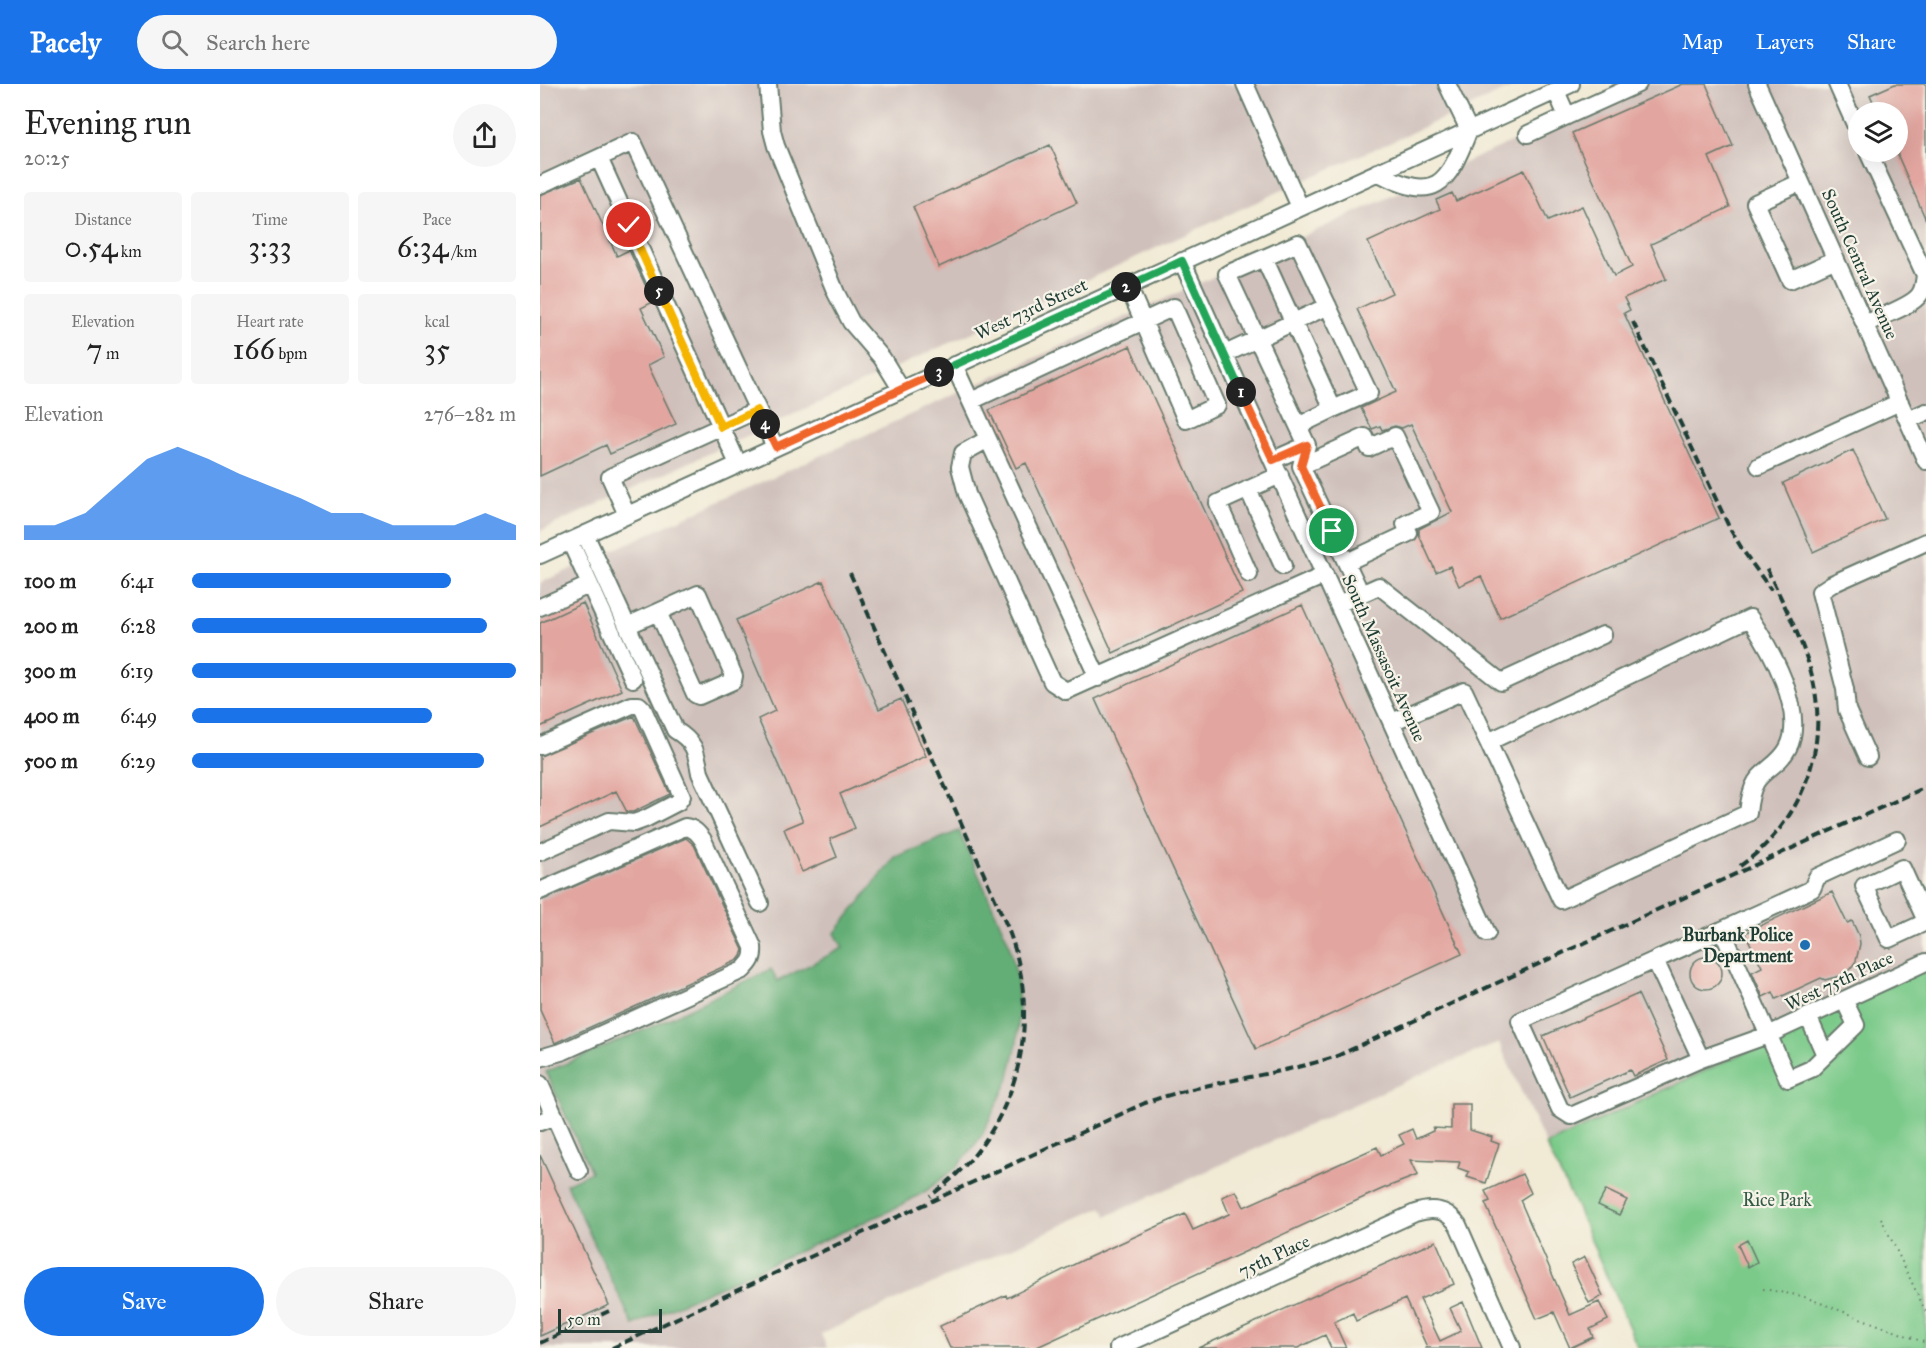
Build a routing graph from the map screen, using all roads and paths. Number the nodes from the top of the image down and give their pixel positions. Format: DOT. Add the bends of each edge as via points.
graph roads {
  1 [pos="768,84"];
  2 [pos="1245,84"];
  3 [pos="1447,84"];
  4 [pos="1638,84"];
  5 [pos="1757,84"];
  6 [pos="1837,84"];
  7 [pos="1563,87"];
  8 [pos="1848,109"];
  9 [pos="1567,116"];
  10 [pos="1469,130"];
  11 [pos="1528,134"];
  12 [pos="598,158"];
  13 [pos="1873,162"];
  14 [pos="1377,172"];
  15 [pos="1801,182"];
  16 [pos="540,185"];
  17 [pos="1300,207"];
  18 [pos="1264,258"];
  19 [pos="1836,259"];
  20 [pos="1182,261"];
  21 [pos="1128,286"];
  22 [pos="1328,306"];
  23 [pos="1143,321"];
  24 [pos="1294,322"];
  25 [pos="1865,324"];
  26 [pos="1258,339"];
  27 [pos="1225,354"];
  28 [pos="954,365"];
  29 [pos="901,389"];
  30 [pos="1242,394"];
  31 [pos="971,401"];
  32 [pos="1900,402"];
  33 [pos="1217,405"];
  34 [pos="1333,409"];
  35 [pos="757,410"];
  36 [pos="1926,412"];
  37 [pos="1908,420"];
  38 [pos="1298,426"];
  39 [pos="721,427"];
  40 [pos="988,439"];
  41 [pos="1307,445"];
  42 [pos="776,447"];
  43 [pos="1273,460"];
  44 [pos="1926,461"];
  45 [pos="738,464"];
  46 [pos="1301,466"];
  47 [pos="1759,466"];
  48 [pos="1280,475"];
  49 [pos="1248,489"];
  50 [pos="627,515"];
  51 [pos="578,538"];
  52 [pos="1926,542"];
  53 [pos="540,555"];
  54 [pos="1347,562"];
  55 [pos="1283,566"];
  56 [pos="1249,574"];
  57 [pos="1325,575"];
  58 [pos="589,585"];
  59 [pos="1361,594"];
  60 [pos="1338,604"];
  61 [pos="540,607"];
  62 [pos="658,612"];
  63 [pos="627,626"];
  64 [pos="1603,635"];
  65 [pos="1098,678"];
  66 [pos="633,679"];
  67 [pos="1392,722"];
  68 [pos="1488,742"];
  69 [pos="540,746"];
  70 [pos="1868,757"];
  71 [pos="1897,840"];
  72 [pos="540,852"];
  73 [pos="540,891"];
  74 [pos="760,903"];
  75 [pos="1722,930"];
  76 [pos="1487,933"];
  77 [pos="1655,960"];
  78 [pos="1926,962"];
  79 [pos="1844,1000"];
  80 [pos="1808,1016"];
  81 [pos="1768,1035"];
  82 [pos="1825,1055"];
  83 [pos="540,1058"];
  84 [pos="1701,1059"];
  85 [pos="541,1089"];
  86 [pos="547,1119"];
  87 [pos="579,1171"];
  88 [pos="1881,1218"];
  89 [pos="1763,1289"];
  90 [pos="1926,1312"];
  91 [pos="1926,1343"];
  92 [pos="1118,1348"];
  93 [pos="1512,1348"];
  1 -- 29 [label="street" via="776,146 836,293 851,322 882,358"];
  2 -- 17 [label="street"];
  3 -- 10 [label="street"];
  4 -- 9 [label="street"];
  5 -- 15 [label="street, South Central Avenue"];
  6 -- 8 [label="street"];
  7 -- 9 [label="street"];
  7 -- 10 [label="street, West 73rd Street"];
  9 -- 11 [label="street"];
  10 -- 14 [label="street, West 73rd Street"];
  10 -- 14 [label="street" via="1450,172 1431,186 1404,185"];
  12 -- 16 [label="street"];
  12 -- 35 [label="street" via="633,142"];
  12 -- 39 [label="street"];
  13 -- 25 [label="street" via="1925,275 1919,296 1912,302"];
  14 -- 17 [label="street, West 73rd Street"];
  15 -- 19 [label="street, South Central Avenue"];
  15 -- 19 [label="street" via="1755,203 1790,280"];
  17 -- 20 [label="street, West 73rd Street"];
  18 -- 22 [label="street" via="1298,243"];
  18 -- 24 [label="street"];
  18 -- 26 [label="street" via="1227,274"];
  19 -- 25 [label="street, South Central Avenue"];
  20 -- 21 [label="street, West 73rd Street"];
  20 -- 27 [label="street, South Massasoit Avenue"];
  21 -- 23 [label="street"];
  21 -- 28 [label="street, West 73rd Street"];
  22 -- 24 [label="street"];
  22 -- 34 [label="street" via="1369,393"];
  23 -- 31 [label="street"];
  23 -- 33 [label="street" via="1174,307"];
  23 -- 33 [label="street" via="1186,420"];
  24 -- 26 [label="street"];
  24 -- 34 [label="street"];
  25 -- 32 [label="street, South Central Avenue"];
  26 -- 27 [label="street"];
  26 -- 38 [label="street"];
  27 -- 30 [label="street, South Massasoit Avenue"];
  28 -- 29 [label="street, West 73rd Street"];
  28 -- 31 [label="street"];
  29 -- 42 [label="street, West 73rd Street"];
  30 -- 33 [label="street"];
  30 -- 43 [label="street, South Massasoit Avenue"];
  31 -- 40 [label="street"];
  32 -- 37 [label="street, South Central Avenue"];
  32 -- 47 [label="street"];
  34 -- 38 [label="street"];
  35 -- 39 [label="street"];
  35 -- 42 [label="street"];
  36 -- 37 [label="street"];
  37 -- 44 [label="street, South Central Avenue"];
  38 -- 41 [label="street"];
  39 -- 45 [label="street"];
  39 -- 50 [label="street" via="610,477"];
  40 -- 65 [label="street"];
  40 -- 65 [label="street" via="963,453 960,467 968,494 1052,682 1066,691"];
  41 -- 43 [label="street"];
  41 -- 46 [label="street"];
  42 -- 45 [label="street, West 73rd Street"];
  43 -- 48 [label="street, South Massasoit Avenue"];
  45 -- 50 [label="street, West 73rd Street"];
  46 -- 54 [label="street"];
  46 -- 54 [label="street" via="1365,437 1369,448 1395,436 1413,473 1431,512 1405,524 1409,533"];
  48 -- 49 [label="street"];
  48 -- 57 [label="street, South Massasoit Avenue"];
  49 -- 55 [label="street"];
  49 -- 56 [label="street" via="1218,503"];
  50 -- 51 [label="street, West 73rd Street"];
  51 -- 53 [label="street, West 73rd Street"];
  51 -- 58 [label="street"];
  51 -- 63 [label="street"];
  52 -- 70 [label="street" via="1820,592 1847,710"];
  54 -- 59 [label="street"];
  57 -- 60 [label="street, South Massasoit Avenue"];
  57 -- 65 [label="street"];
  58 -- 61 [label="street"];
  58 -- 66 [label="street"];
  59 -- 60 [label="street"];
  59 -- 64 [label="street" via="1378,586 1501,682"];
  60 -- 67 [label="street, South Massasoit Avenue"];
  62 -- 62 [label="street" via="698,594 733,681 699,696 695,694"];
  62 -- 63 [label="street"];
  63 -- 74 [label="street" via="675,730 687,737 696,751 700,773"];
  67 -- 68 [label="street" via="1464,691"];
  67 -- 76 [label="street, South Massasoit Avenue"];
  68 -- 68 [label="street" via="1750,618 1765,640 1792,709 1789,747 1778,764 1756,781 1748,813 1561,900"];
  69 -- 72 [label="street" via="639,705 682,796 645,819 634,823 609,821"];
  71 -- 75 [label="street" via="1817,877 1812,889"];
  73 -- 83 [label="street" via="690,828 703,840 754,954 743,970 564,1051"];
  75 -- 77 [label="street"];
  75 -- 81 [label="street"];
  77 -- 84 [label="street"];
  77 -- 84 [label="street, West 75th Place" via="1520,1021 1560,1109 1571,1116"];
  78 -- 79 [label="street, West 75th Place"];
  79 -- 80 [label="street, West 75th Place"];
  79 -- 82 [label="street" via="1856,1025"];
  80 -- 81 [label="street, West 75th Place"];
  80 -- 82 [label="street"];
  81 -- 82 [label="street" via="1788,1079 1811,1069"];
  81 -- 84 [label="street, West 75th Place"];
  85 -- 86 [label="street"];
  86 -- 87 [label="street"];
  88 -- 90 [label="path"];
  89 -- 91 [label="path" via="1802,1296"];
  92 -- 93 [label="street, 75th Place" via="1415,1213 1435,1210 1447,1214 1458,1225"];
}
